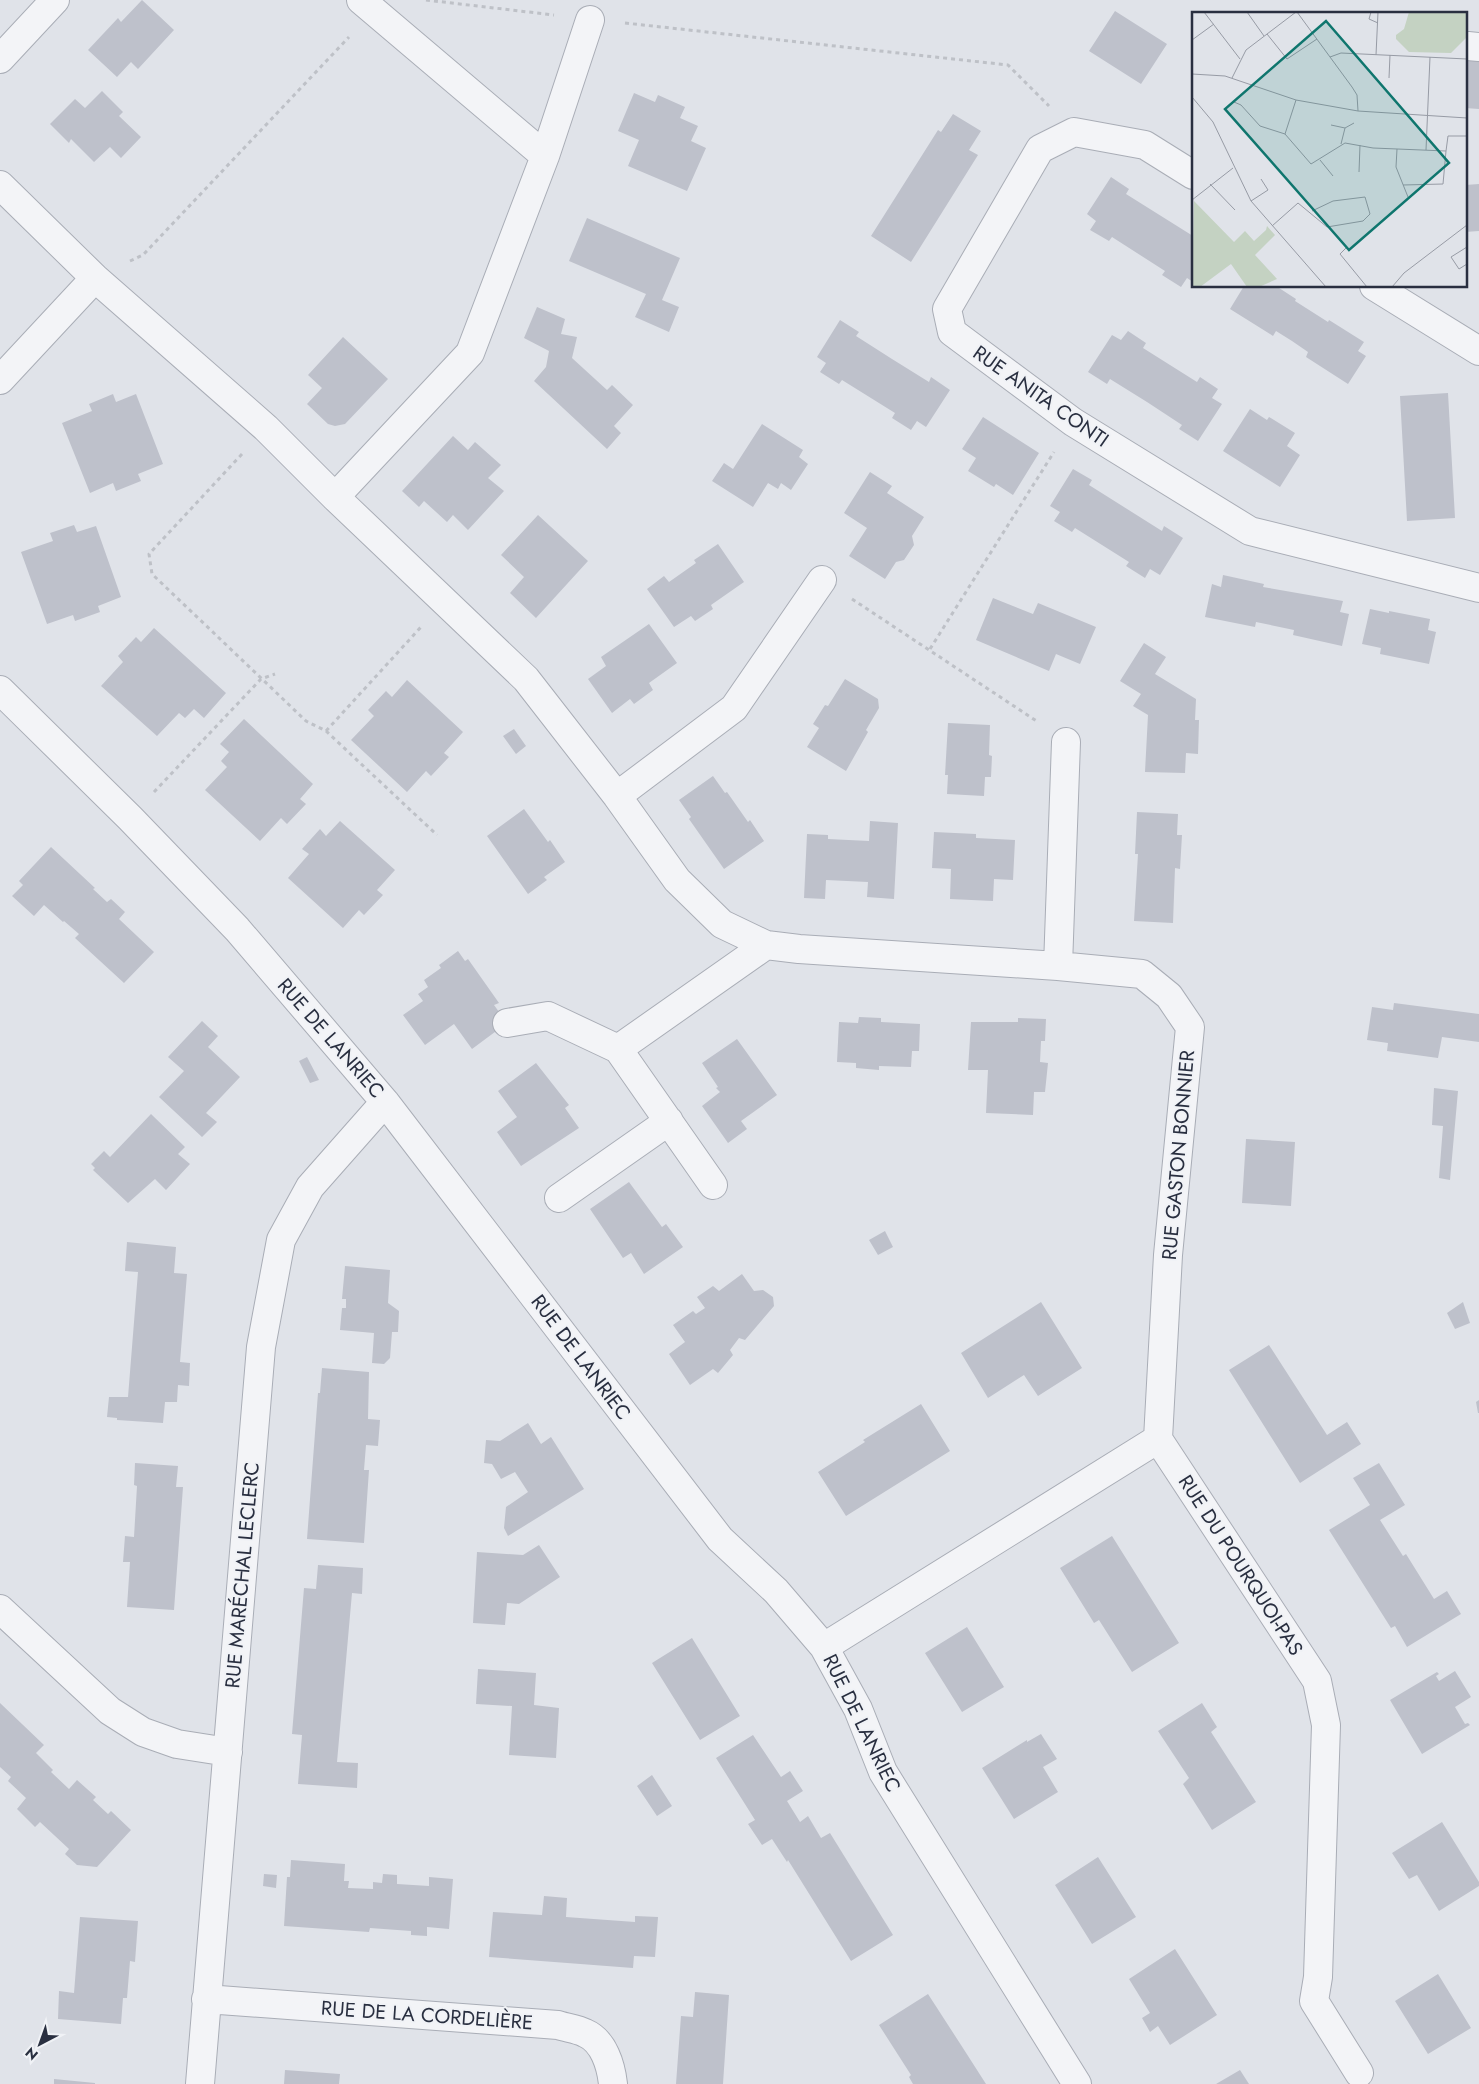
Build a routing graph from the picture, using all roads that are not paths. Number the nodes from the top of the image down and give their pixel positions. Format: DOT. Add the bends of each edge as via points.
graph roads {
  1 [pos="55,0"];
  2 [pos="367,6"];
  3 [pos="590,20"];
  4 [pos="0,59"];
  5 [pos="545,156"];
  6 [pos="1192,174"];
  7 [pos="0,185"];
  8 [pos="95,278"];
  9 [pos="1377,288"];
  10 [pos="1479,351"];
  11 [pos="0,380"];
  12 [pos="335,497"];
  13 [pos="822,580"];
  14 [pos="1479,588"];
  15 [pos="0,690"];
  16 [pos="1066,742"];
  17 [pos="617,796"];
  18 [pos="766,945"];
  19 [pos="1058,966"];
  20 [pos="507,1023"];
  21 [pos="618,1049"];
  22 [pos="385,1102"];
  23 [pos="669,1121"];
  24 [pos="713,1185"];
  25 [pos="559,1198"];
  26 [pos="1158,1440"];
  27 [pos="0,1609"];
  28 [pos="824,1647"];
  29 [pos="228,1752"];
  30 [pos="206,1999"];
  31 [pos="1359,2072"];
  32 [pos="200,2084"];
  33 [pos="614,2084"];
  34 [pos="1077,2084"];
  1 -- 4 [label="street"];
  2 -- 5 [label="street"];
  3 -- 5 [label="street"];
  5 -- 12 [label="street" via="470,354"];
  6 -- 14 [label="street, RUE ANITA CONTI" via="1145,145 1074,132 1040,149 947,309 952,332 1073,422 1250,531"];
  7 -- 8 [label="street, RUE GASTON BONNIER"];
  8 -- 11 [label="street"];
  8 -- 12 [label="street, RUE GASTON BONNIER" via="266,428"];
  9 -- 10 [label="street"];
  12 -- 17 [label="street, RUE GASTON BONNIER" via="526,679"];
  13 -- 17 [label="street" via="734,708"];
  15 -- 22 [label="street, RUE DE LANRIEC" via="237,929"];
  16 -- 19 [label="street"];
  17 -- 18 [label="street, RUE GASTON BONNIER" via="677,880 722,924"];
  18 -- 19 [label="street, RUE GASTON BONNIER" via="799,950"];
  18 -- 21 [label="street"];
  19 -- 26 [label="street, RUE GASTON BONNIER" via="1142,974 1169,996 1190,1028 1168,1254"];
  20 -- 21 [label="street" via="548,1016"];
  21 -- 23 [label="street"];
  22 -- 28 [label="street, RUE DE LANRIEC" via="720,1539 776,1591"];
  22 -- 29 [label="street, RUE MARÉCHAL LECLERC" via="310,1187 281,1240 261,1347"];
  23 -- 24 [label="street"];
  23 -- 25 [label="street"];
  26 -- 28 [label="street"];
  26 -- 31 [label="street, RUE DU POURQUOI-PAS" via="1317,1681 1326,1725 1318,1977 1314,2001"];
  27 -- 29 [label="street" via="110,1711 143,1732 177,1744"];
  28 -- 34 [label="street, RUE DE LANRIEC" via="858,1709 883,1772"];
  29 -- 30 [label="street, RUE MARÉCHAL LECLERC"];
  30 -- 32 [label="street, RUE MARÉCHAL LECLERC"];
  30 -- 33 [label="street, RUE DE LA CORDELIÈRE" via="558,2025 587,2033 603,2048"];
}
